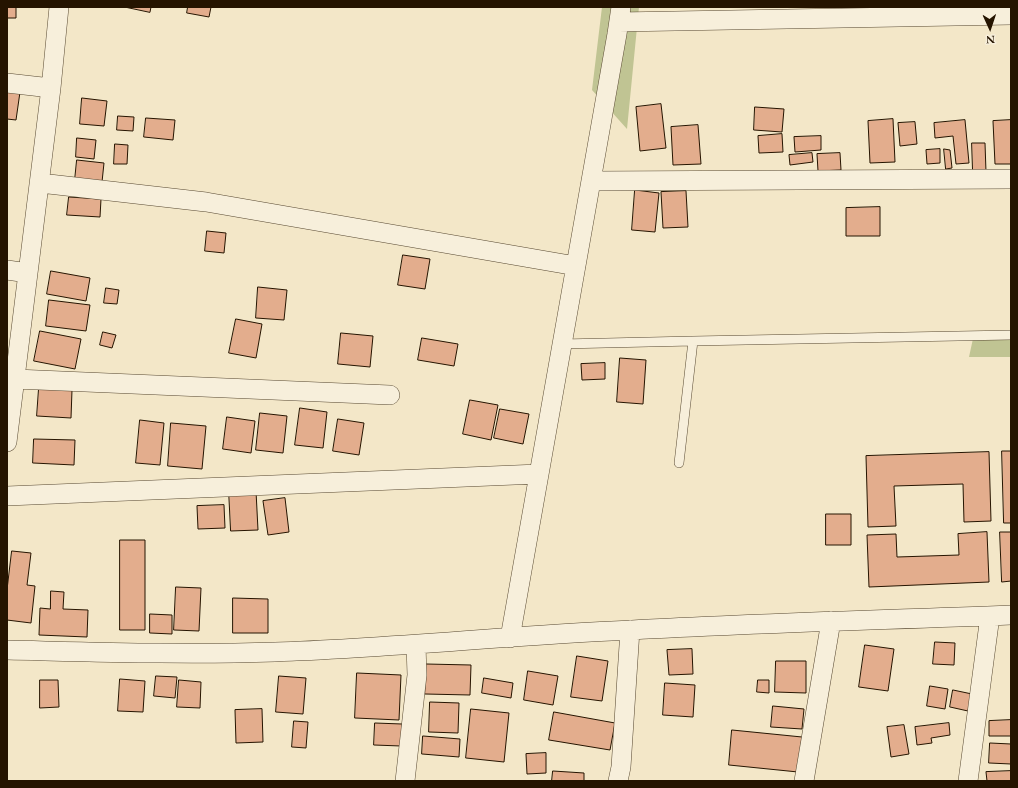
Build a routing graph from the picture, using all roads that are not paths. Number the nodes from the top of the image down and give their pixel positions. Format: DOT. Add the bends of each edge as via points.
graph roads {
  1 [pos="59,7"];
  2 [pos="620,15"];
  3 [pos="1011,15"];
  4 [pos="7,83"];
  5 [pos="51,88"];
  6 [pos="1011,179"];
  7 [pos="591,182"];
  8 [pos="40,183"];
  9 [pos="576,266"];
  10 [pos="7,270"];
  11 [pos="28,273"];
  12 [pos="1011,335"];
  13 [pos="694,341"];
  14 [pos="562,344"];
  15 [pos="15,379"];
  16 [pos="390,395"];
  17 [pos="7,442"];
  18 [pos="679,463"];
  19 [pos="539,474"];
  20 [pos="7,496"];
  21 [pos="1011,615"];
  22 [pos="990,616"];
  23 [pos="831,621"];
  24 [pos="630,630"];
  25 [pos="510,638"];
  26 [pos="416,645"];
  27 [pos="7,650"];
  28 [pos="405,781"];
  29 [pos="618,781"];
  30 [pos="804,781"];
  31 [pos="968,781"];
  1 -- 5 [label="street"];
  2 -- 3 [label="street"];
  2 -- 7 [label="street"];
  4 -- 5 [label="street"];
  5 -- 8 [label="street"];
  6 -- 7 [label="street"];
  7 -- 9 [label="street"];
  8 -- 9 [label="street" via="206,202"];
  8 -- 11 [label="street"];
  9 -- 14 [label="street"];
  10 -- 11 [label="street"];
  11 -- 15 [label="street"];
  12 -- 13 [label="lane"];
  13 -- 14 [label="lane"];
  13 -- 18 [label="lane"];
  14 -- 19 [label="street"];
  15 -- 16 [label="street"];
  15 -- 17 [label="street"];
  19 -- 20 [label="street"];
  19 -- 25 [label="street"];
  21 -- 22 [label="street"];
  22 -- 23 [label="street"];
  22 -- 31 [label="street"];
  23 -- 24 [label="street"];
  23 -- 30 [label="street"];
  24 -- 25 [label="street"];
  24 -- 29 [label="street"];
  25 -- 26 [label="street"];
  26 -- 27 [label="street" via="274,652 135,653"];
  26 -- 28 [label="street" via="417,675"];
}
